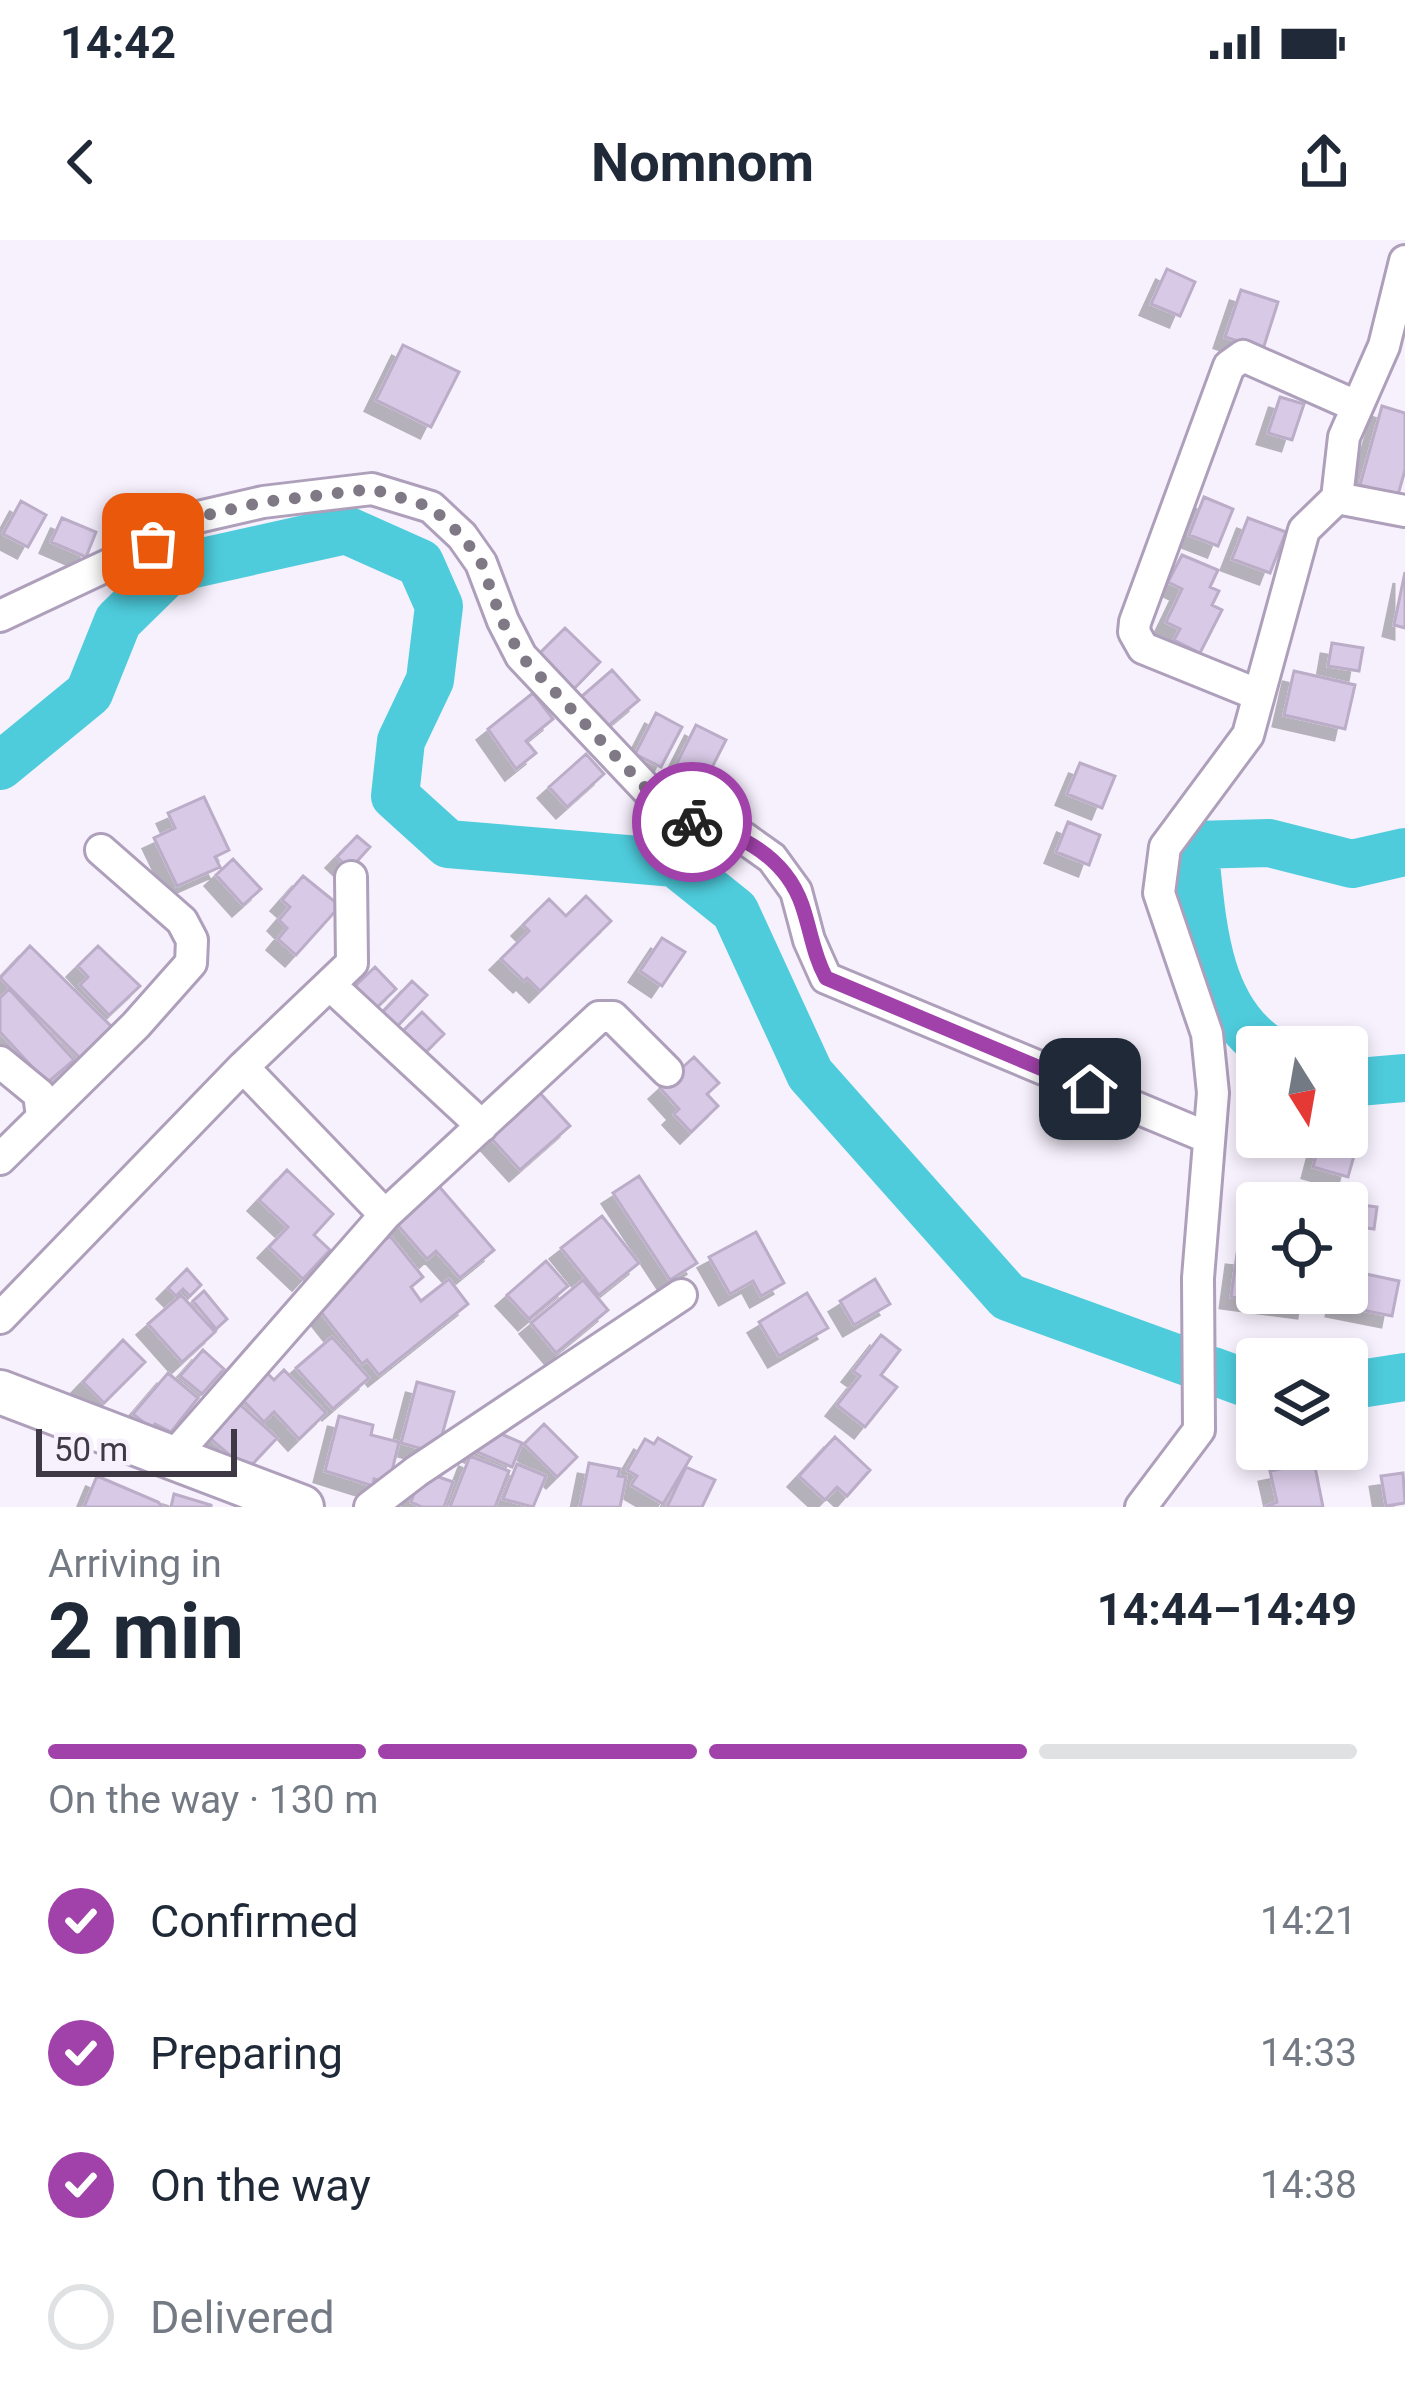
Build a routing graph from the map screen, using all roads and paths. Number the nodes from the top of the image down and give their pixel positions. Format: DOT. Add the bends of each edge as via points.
graph roads {
  1 [pos="1405,261"];
  2 [pos="1356,406"];
  3 [pos="1337,498"];
  4 [pos="1405,512"];
  5 [pos="0,616"];
  6 [pos="1258,695"];
  7 [pos="101,850"];
  8 [pos="351,877"];
  9 [pos="330,985"];
  10 [pos="0,1062"];
  11 [pos="243,1067"];
  12 [pos="667,1071"];
  13 [pos="42,1117"];
  14 [pos="482,1126"];
  15 [pos="1209,1138"];
  16 [pos="0,1160"];
  17 [pos="385,1215"];
  18 [pos="681,1295"];
  19 [pos="0,1318"];
  20 [pos="0,1392"];
  21 [pos="172,1458"];
  22 [pos="302,1507"];
  23 [pos="370,1507"];
  24 [pos="1141,1507"];
  1 -- 2 [label="street" via="1384,346"];
  2 -- 3 [label="street"];
  2 -- 6 [label="street" via="1243,356 1229,366 1135,622 1143,648"];
  3 -- 4 [label="street"];
  3 -- 6 [label="street" via="1304,530"];
  5 -- 15 [label="street" via="198,517 372,489 418,501 481,562 521,656 673,817 744,838 772,858 796,891 826,978"];
  6 -- 15 [label="street" via="1248,735 1165,847 1159,892 1207,1034"];
  7 -- 13 [label="street" via="182,921 192,940 190,963"];
  8 -- 9 [label="street" via="352,963"];
  9 -- 11 [label="street"];
  9 -- 14 [label="street"];
  10 -- 13 [label="street" via="40,1094"];
  11 -- 17 [label="street"];
  11 -- 19 [label="street"];
  12 -- 14 [label="street" via="613,1017 598,1017"];
  13 -- 16 [label="street"];
  14 -- 17 [label="street"];
  15 -- 24 [label="street" via="1198,1278 1199,1430"];
  17 -- 21 [label="street"];
  18 -- 23 [label="street"];
  20 -- 21 [label="main road"];
  21 -- 22 [label="main road"];
}
